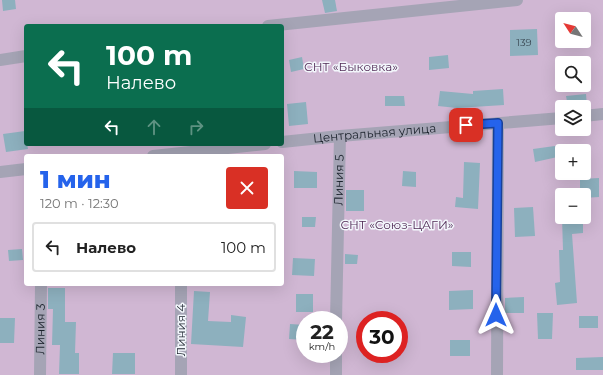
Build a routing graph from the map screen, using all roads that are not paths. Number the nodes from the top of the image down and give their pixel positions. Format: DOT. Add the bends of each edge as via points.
graph roads {
  1 [pos="517,0"];
  2 [pos="284,24"];
  3 [pos="24,56"];
  4 [pos="0,60"];
  5 [pos="603,114"];
  6 [pos="591,115"];
  7 [pos="555,119"];
  8 [pos="498,123"];
  9 [pos="340,136"];
  10 [pos="284,142"];
  11 [pos="248,146"];
  12 [pos="182,154"];
  13 [pos="24,169"];
  14 [pos="0,172"];
  15 [pos="41,286"];
  16 [pos="181,286"];
  17 [pos="336,311"];
  18 [pos="336,363"];
  19 [pos="40,375"];
  20 [pos="181,375"];
  21 [pos="336,375"];
  22 [pos="497,375"];
  1 -- 2 [label="street"];
  3 -- 4 [label="street"];
  5 -- 6 [label="street"];
  7 -- 8 [label="street, Центральная улица"];
  8 -- 9 [label="street, Центральная улица"];
  8 -- 22 [label="street"];
  9 -- 10 [label="street, Центральная улица"];
  9 -- 17 [label="street, Линия 5"];
  11 -- 12 [label="street"];
  13 -- 14 [label="street"];
  15 -- 19 [label="street, Линия 3"];
  16 -- 20 [label="street, Линия 4"];
  18 -- 21 [label="street"];
}
